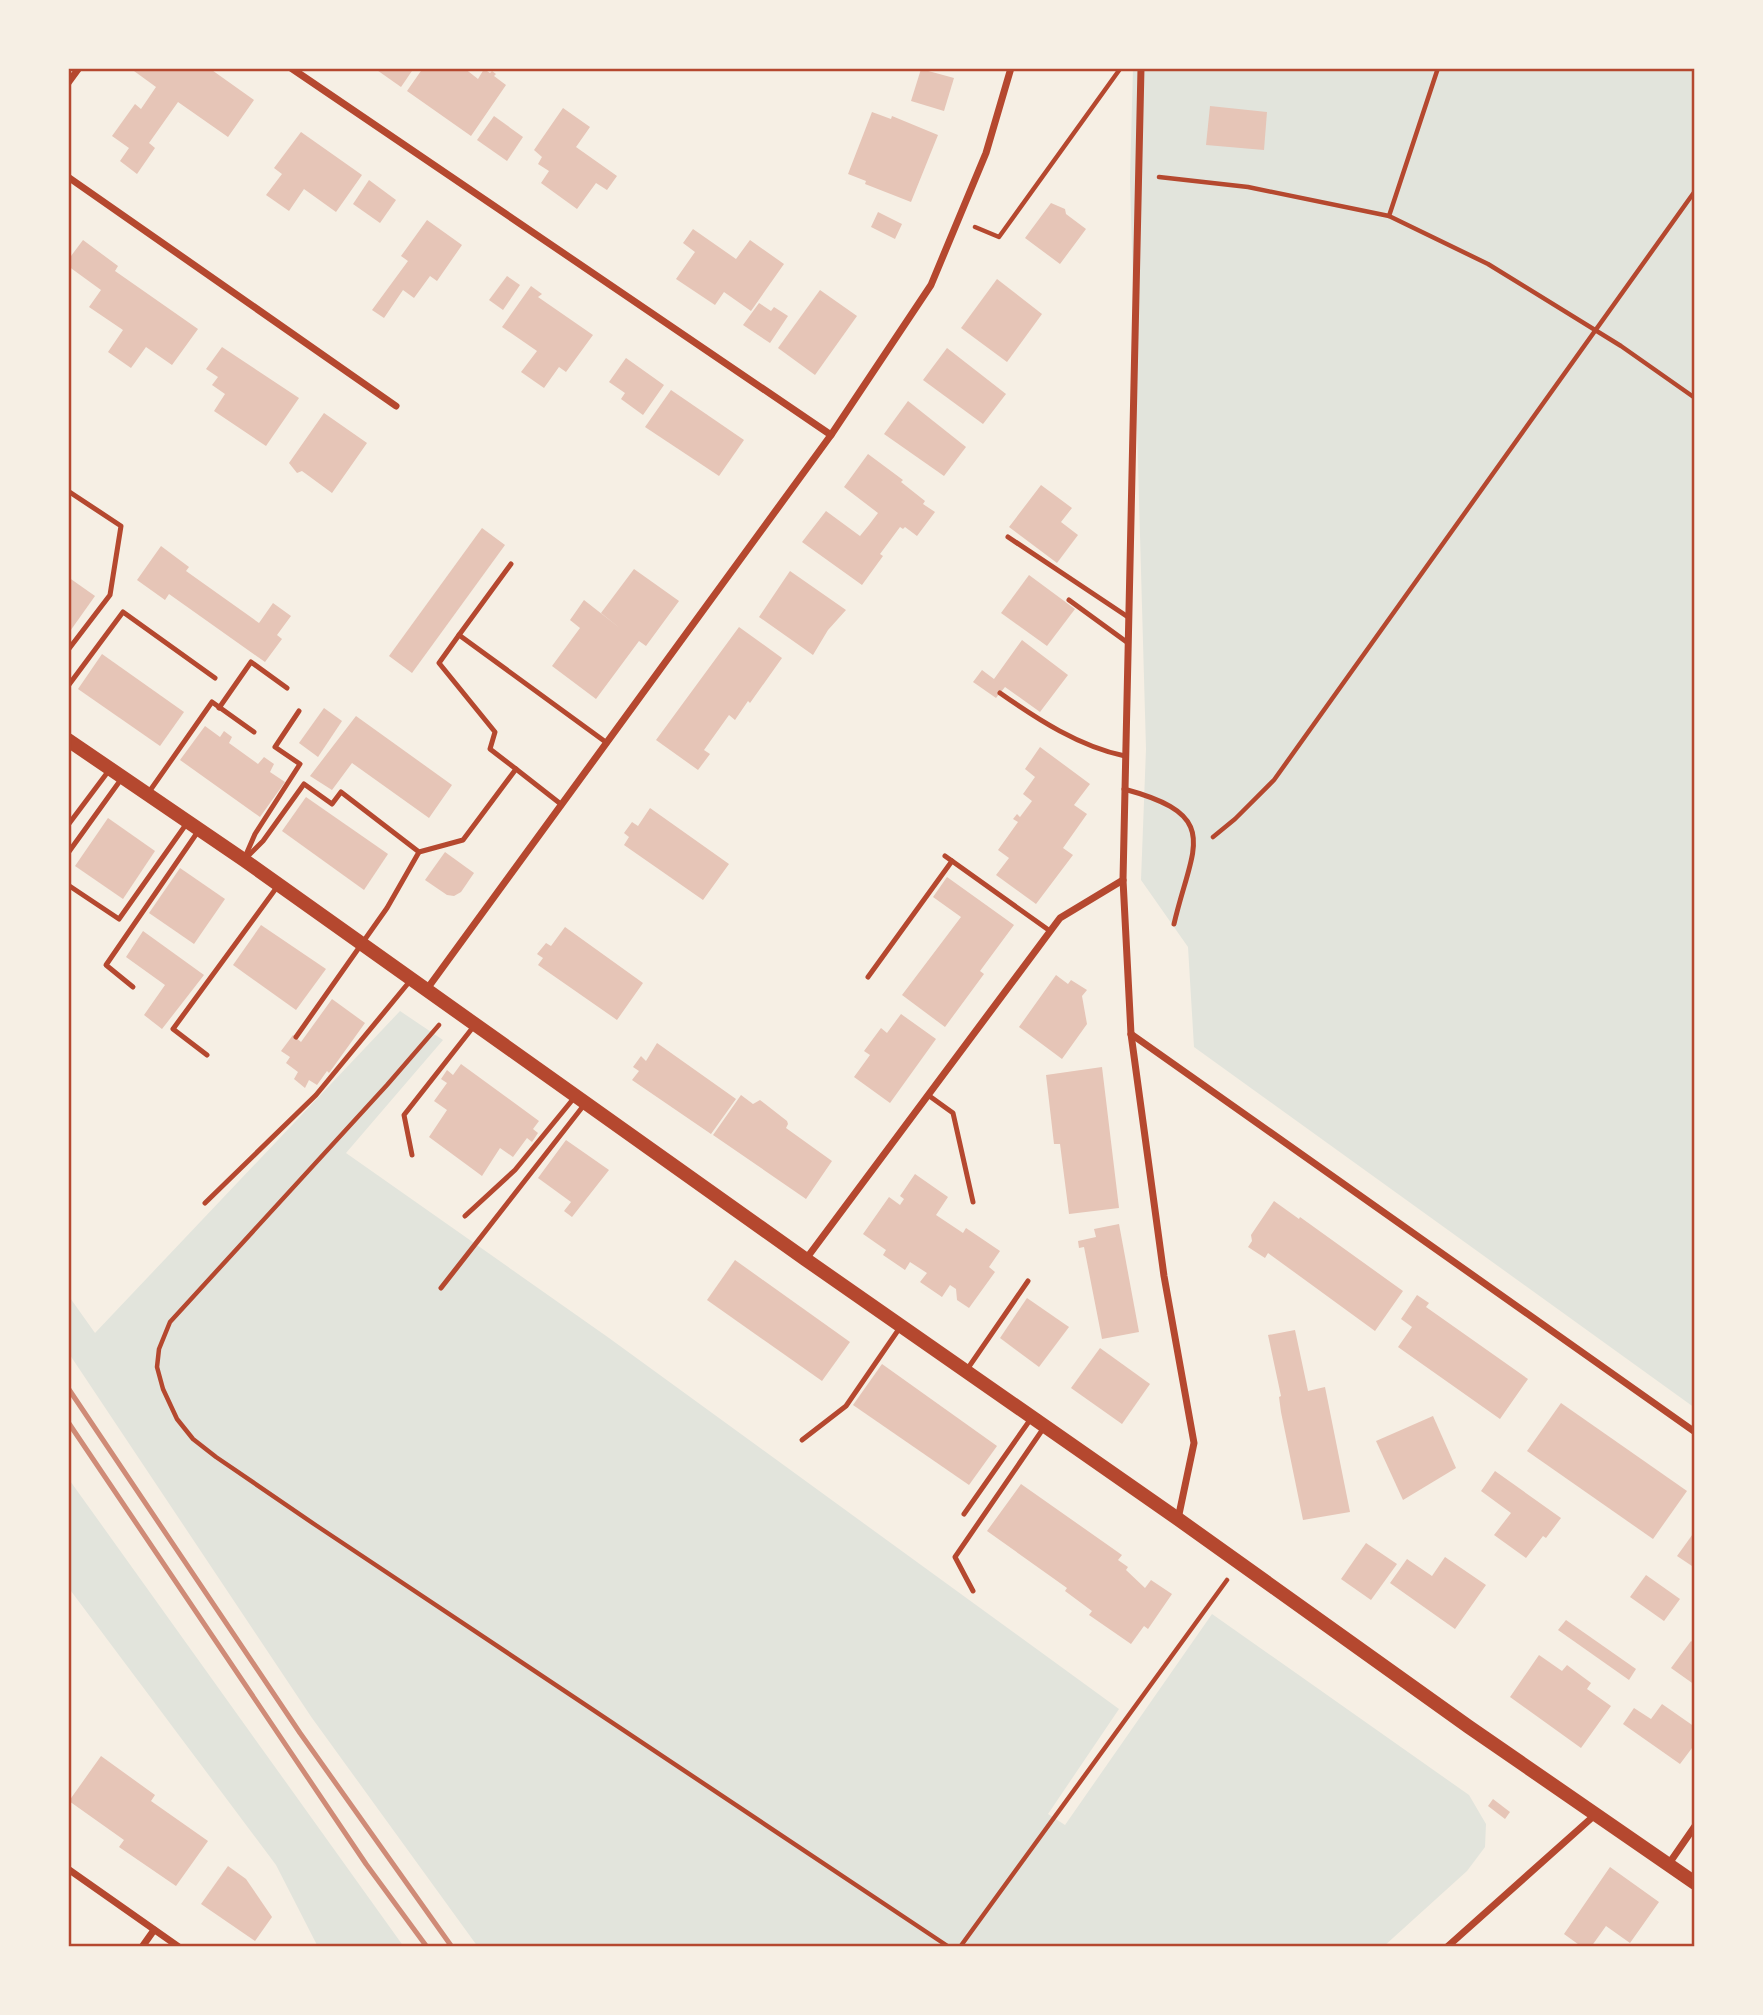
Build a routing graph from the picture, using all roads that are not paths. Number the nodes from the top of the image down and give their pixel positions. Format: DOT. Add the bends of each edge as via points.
graph roads {
  1 [pos="79,68"];
  2 [pos="290,68"];
  3 [pos="1010,68"];
  4 [pos="1141,68"];
  5 [pos="68,83"];
  6 [pos="68,177"];
  7 [pos="396,407"];
  8 [pos="831,435"];
  9 [pos="68,491"];
  10 [pos="1008,537"];
  11 [pos="511,564"];
  12 [pos="1069,600"];
  13 [pos="1128,617"];
  14 [pos="459,635"];
  15 [pos="1128,643"];
  16 [pos="68,650"];
  17 [pos="215,678"];
  18 [pos="68,686"];
  19 [pos="288,688"];
  20 [pos="1000,693"];
  21 [pos="219,708"];
  22 [pos="299,711"];
  23 [pos="254,732"];
  24 [pos="68,740"];
  25 [pos="607,743"];
  26 [pos="1125,756"];
  27 [pos="110,769"];
  28 [pos="516,769"];
  29 [pos="122,778"];
  30 [pos="1124,789"];
  31 [pos="147,795"];
  32 [pos="562,805"];
  33 [pos="68,825"];
  34 [pos="193,826"];
  35 [pos="419,852"];
  36 [pos="68,853"];
  37 [pos="945,856"];
  38 [pos="244,860"];
  39 [pos="952,861"];
  40 [pos="1123,880"];
  41 [pos="68,884"];
  42 [pos="279,884"];
  43 [pos="1174,924"];
  44 [pos="1050,931"];
  45 [pos="362,943"];
  46 [pos="868,977"];
  47 [pos="412,979"];
  48 [pos="133,987"];
  49 [pos="427,989"];
  50 [pos="476,1024"];
  51 [pos="1131,1034"];
  52 [pos="296,1037"];
  53 [pos="207,1055"];
  54 [pos="928,1096"];
  55 [pos="581,1099"];
  56 [pos="412,1155"];
  57 [pos="973,1202"];
  58 [pos="205,1203"];
  59 [pos="466,1216"];
  60 [pos="806,1259"];
  61 [pos="1028,1281"];
  62 [pos="441,1288"];
  63 [pos="901,1326"];
  64 [pos="966,1371"];
  65 [pos="1032,1417"];
  66 [pos="1045,1426"];
  67 [pos="1695,1432"];
  68 [pos="802,1440"];
  69 [pos="964,1514"];
  70 [pos="1178,1519"];
  71 [pos="973,1591"];
  72 [pos="1596,1815"];
  73 [pos="1695,1826"];
  74 [pos="1668,1865"];
  75 [pos="68,1869"];
  76 [pos="1695,1883"];
  77 [pos="154,1930"];
  78 [pos="142,1947"];
  79 [pos="179,1947"];
  80 [pos="1447,1947"];
  1 -- 5 [label="street"];
  2 -- 8 [label="street"];
  3 -- 8 [label="street" via="986,153 931,285"];
  4 -- 13 [label="street"];
  6 -- 7 [label="street"];
  8 -- 25 [label="street"];
  9 -- 16 [label="lane" via="121,526 110,595"];
  10 -- 13 [label="lane"];
  11 -- 14 [label="lane"];
  12 -- 15 [label="lane"];
  13 -- 15 [label="street"];
  14 -- 25 [label="lane"];
  14 -- 28 [label="lane" via="439,663 495,732 490,749"];
  15 -- 26 [label="street"];
  17 -- 18 [label="lane" via="123,612"];
  19 -- 21 [label="lane" via="251,662"];
  20 -- 26 [label="lane" via="1035,718"];
  21 -- 23 [label="lane"];
  21 -- 31 [label="lane" via="212,702"];
  22 -- 38 [label="lane" via="275,747 300,764 255,834"];
  24 -- 27 [label="main road"];
  25 -- 32 [label="street"];
  26 -- 30 [label="street"];
  27 -- 29 [label="main road"];
  27 -- 33 [label="lane"];
  28 -- 32 [label="lane"];
  28 -- 35 [label="lane" via="463,840"];
  29 -- 31 [label="main road"];
  29 -- 36 [label="lane"];
  30 -- 40 [label="street"];
  30 -- 43 [label="lane" via="1153,796 1185,815 1195,837"];
  31 -- 34 [label="main road"];
  32 -- 49 [label="street"];
  34 -- 38 [label="main road"];
  34 -- 41 [label="lane" via="119,919"];
  34 -- 48 [label="lane" via="106,965"];
  35 -- 38 [label="lane" via="341,792 332,804 304,784"];
  35 -- 45 [label="lane"];
  37 -- 39 [label="lane"];
  38 -- 42 [label="main road"];
  39 -- 44 [label="lane"];
  39 -- 46 [label="lane"];
  40 -- 44 [label="street" via="1060,918"];
  40 -- 51 [label="street"];
  42 -- 45 [label="main road"];
  42 -- 53 [label="lane" via="173,1029"];
  44 -- 54 [label="street"];
  45 -- 47 [label="main road"];
  45 -- 52 [label="lane"];
  47 -- 49 [label="main road"];
  47 -- 58 [label="lane" via="316,1095"];
  49 -- 50 [label="main road"];
  50 -- 55 [label="main road"];
  50 -- 56 [label="lane" via="404,1115"];
  51 -- 67 [label="street"];
  51 -- 70 [label="street" via="1164,1276 1194,1443"];
  54 -- 57 [label="lane" via="953,1113"];
  54 -- 60 [label="street"];
  55 -- 59 [label="lane"];
  55 -- 60 [label="main road"];
  55 -- 62 [label="lane"];
  60 -- 63 [label="main road"];
  61 -- 64 [label="lane"];
  63 -- 64 [label="main road"];
  63 -- 68 [label="lane" via="846,1406"];
  64 -- 65 [label="main road"];
  65 -- 66 [label="main road"];
  65 -- 69 [label="lane"];
  66 -- 70 [label="main road"];
  66 -- 71 [label="lane" via="955,1557"];
  70 -- 72 [label="main road"];
  72 -- 74 [label="main road"];
  72 -- 80 [label="street"];
  73 -- 74 [label="street"];
  74 -- 76 [label="main road"];
  75 -- 77 [label="street"];
  77 -- 78 [label="street"];
  77 -- 79 [label="street"];
}
